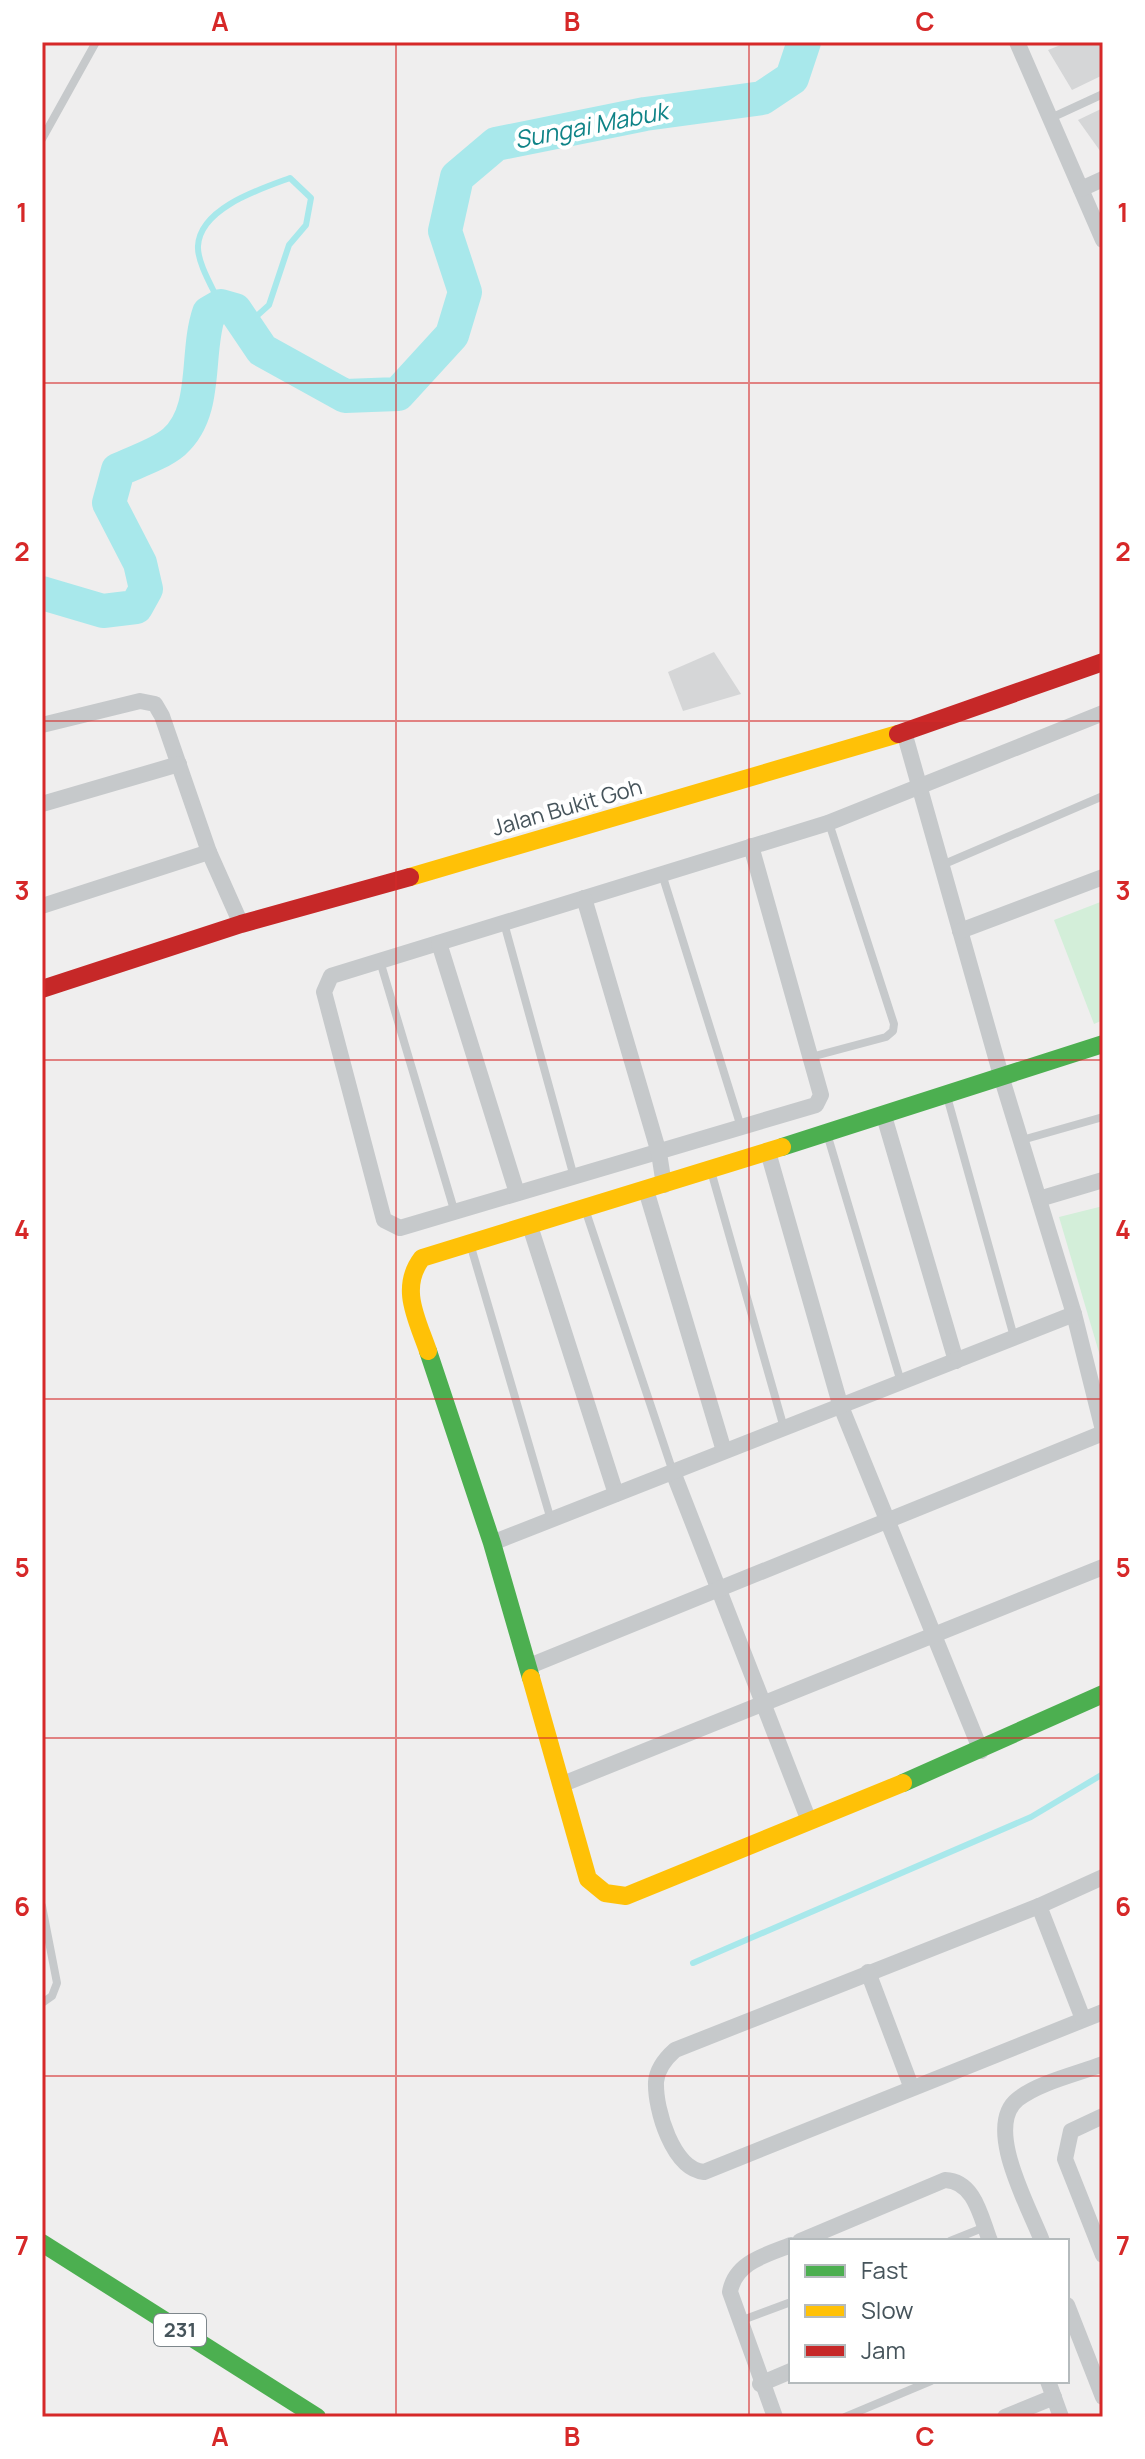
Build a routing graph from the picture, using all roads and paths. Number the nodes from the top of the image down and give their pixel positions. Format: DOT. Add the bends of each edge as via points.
graph roads {
  1 [pos="96,42"];
  2 [pos="1021,43"];
  3 [pos="1103,94"];
  4 [pos="1051,118"];
  5 [pos="42,139"];
  6 [pos="1103,179"];
  7 [pos="1081,189"];
  8 [pos="1103,240"];
  9 [pos="1103,662"];
  10 [pos="1103,713"];
  11 [pos="42,725"];
  12 [pos="904,732"];
  13 [pos="179,764"];
  14 [pos="919,785"];
  15 [pos="1103,796"];
  16 [pos="42,804"];
  17 [pos="828,823"];
  18 [pos="751,846"];
  19 [pos="209,852"];
  20 [pos="941,865"];
  21 [pos="662,874"];
  22 [pos="1103,877"];
  23 [pos="584,898"];
  24 [pos="42,906"];
  25 [pos="504,923"];
  26 [pos="241,924"];
  27 [pos="960,931"];
  28 [pos="439,943"];
  29 [pos="380,961"];
  30 [pos="42,989"];
  31 [pos="1103,1044"];
  32 [pos="811,1057"];
  33 [pos="1002,1079"];
  34 [pos="947,1095"];
  35 [pos="884,1116"];
  36 [pos="1103,1117"];
  37 [pos="741,1127"];
  38 [pos="827,1133"];
  39 [pos="1022,1140"];
  40 [pos="768,1152"];
  41 [pos="659,1153"];
  42 [pos="711,1170"];
  43 [pos="574,1177"];
  44 [pos="1103,1180"];
  45 [pos="655,1188"];
  46 [pos="517,1193"];
  47 [pos="1039,1199"];
  48 [pos="584,1208"];
  49 [pos="455,1213"];
  50 [pos="530,1226"];
  51 [pos="470,1242"];
  52 [pos="1074,1314"];
  53 [pos="1014,1337"];
  54 [pos="956,1361"];
  55 [pos="901,1382"];
  56 [pos="840,1404"];
  57 [pos="784,1428"];
  58 [pos="1103,1431"];
  59 [pos="724,1451"];
  60 [pos="673,1472"];
  61 [pos="616,1494"];
  62 [pos="551,1520"];
  63 [pos="887,1522"];
  64 [pos="492,1543"];
  65 [pos="1103,1567"];
  66 [pos="716,1589"];
  67 [pos="934,1637"];
  68 [pos="527,1667"];
  69 [pos="1103,1694"];
  70 [pos="760,1705"];
  71 [pos="981,1751"];
  72 [pos="563,1784"];
  73 [pos="809,1821"];
  74 [pos="1103,1877"];
  75 [pos="42,1906"];
  76 [pos="1039,1906"];
  77 [pos="868,1972"];
  78 [pos="42,2003"];
  79 [pos="1103,2012"];
  80 [pos="1083,2019"];
  81 [pos="1103,2064"];
  82 [pos="911,2086"];
  83 [pos="1103,2116"];
  84 [pos="988,2234"];
  85 [pos="805,2239"];
  86 [pos="961,2239"];
  87 [pos="1041,2239"];
  88 [pos="42,2243"];
  89 [pos="789,2246"];
  90 [pos="1103,2255"];
  91 [pos="789,2303"];
  92 [pos="1069,2310"];
  93 [pos="739,2321"];
  94 [pos="789,2372"];
  95 [pos="926,2383"];
  96 [pos="760,2384"];
  97 [pos="1051,2389"];
  98 [pos="1103,2397"];
  99 [pos="317,2417"];
  100 [pos="775,2417"];
  101 [pos="845,2417"];
  102 [pos="1005,2417"];
  103 [pos="1061,2417"];
  1 -- 5 [label="lane"];
  2 -- 4 [label="street"];
  3 -- 4 [label="lane"];
  4 -- 7 [label="street"];
  6 -- 7 [label="street"];
  7 -- 8 [label="street"];
  9 -- 12 [label="street, Jalan Bukit Goh"];
  10 -- 14 [label="street"];
  11 -- 13 [label="street" via="140,701 155,704"];
  12 -- 14 [label="street"];
  12 -- 26 [label="street, Jalan Bukit Goh"];
  13 -- 16 [label="street"];
  13 -- 19 [label="street"];
  14 -- 17 [label="street"];
  14 -- 20 [label="street"];
  15 -- 20 [label="lane"];
  17 -- 18 [label="street"];
  17 -- 32 [label="lane" via="894,1024 886,1037"];
  18 -- 21 [label="street"];
  18 -- 32 [label="street"];
  19 -- 24 [label="street"];
  19 -- 26 [label="street"];
  20 -- 27 [label="street"];
  21 -- 23 [label="street"];
  21 -- 37 [label="lane"];
  22 -- 27 [label="street"];
  23 -- 25 [label="street"];
  23 -- 41 [label="street"];
  25 -- 28 [label="street"];
  25 -- 43 [label="lane"];
  26 -- 30 [label="street, Jalan Bukit Goh"];
  27 -- 33 [label="street"];
  28 -- 29 [label="street"];
  28 -- 46 [label="street"];
  29 -- 49 [label="lane"];
  29 -- 49 [label="street" via="331,976 324,992 384,1220 400,1228"];
  31 -- 33 [label="street"];
  32 -- 37 [label="street" via="821,1095 816,1105"];
  33 -- 34 [label="street"];
  33 -- 39 [label="street"];
  34 -- 35 [label="street"];
  34 -- 53 [label="lane"];
  35 -- 38 [label="street"];
  35 -- 54 [label="street"];
  36 -- 39 [label="lane"];
  37 -- 41 [label="street"];
  38 -- 40 [label="street"];
  38 -- 55 [label="lane"];
  39 -- 47 [label="street"];
  40 -- 42 [label="street"];
  40 -- 56 [label="street"];
  41 -- 43 [label="street"];
  41 -- 45 [label="street"];
  42 -- 45 [label="street"];
  42 -- 57 [label="lane"];
  43 -- 46 [label="street"];
  44 -- 47 [label="street"];
  45 -- 48 [label="street"];
  45 -- 59 [label="street"];
  46 -- 49 [label="street"];
  47 -- 52 [label="street"];
  48 -- 50 [label="street"];
  48 -- 60 [label="lane"];
  50 -- 51 [label="street"];
  50 -- 61 [label="street"];
  51 -- 62 [label="lane"];
  51 -- 64 [label="street" via="422,1258 408,1290"];
  52 -- 53 [label="street"];
  52 -- 58 [label="street"];
  53 -- 54 [label="street"];
  54 -- 55 [label="street"];
  55 -- 56 [label="street"];
  56 -- 57 [label="street"];
  56 -- 63 [label="street"];
  57 -- 59 [label="street"];
  58 -- 63 [label="street"];
  59 -- 60 [label="street"];
  60 -- 61 [label="street"];
  60 -- 66 [label="street"];
  61 -- 62 [label="street"];
  62 -- 64 [label="street"];
  63 -- 66 [label="street"];
  63 -- 67 [label="street"];
  64 -- 68 [label="street"];
  65 -- 67 [label="street"];
  66 -- 68 [label="street"];
  66 -- 70 [label="street"];
  67 -- 70 [label="street"];
  67 -- 71 [label="street"];
  68 -- 72 [label="street"];
  69 -- 71 [label="street"];
  70 -- 72 [label="street"];
  70 -- 73 [label="street"];
  71 -- 73 [label="street"];
  72 -- 73 [label="street" via="588,1879 605,1893 626,1896"];
  74 -- 76 [label="street"];
  75 -- 78 [label="lane" via="57,1983"];
  76 -- 77 [label="street"];
  76 -- 80 [label="street"];
  77 -- 82 [label="street"];
  77 -- 82 [label="street" via="675,2050 656,2081 670,2137 689,2167 704,2172"];
  79 -- 80 [label="street"];
  80 -- 82 [label="street"];
  81 -- 87 [label="street" via="1021,2096 1005,2113 1003,2139"];
  83 -- 90 [label="street" via="1071,2131 1065,2159"];
  84 -- 85 [label="street" via="970,2192 959,2182 945,2180"];
  84 -- 86 [label="lane"];
  88 -- 99 [label="street, 231"];
  89 -- 93 [label="street" via="748,2263 732,2281"];
  91 -- 93 [label="lane"];
  92 -- 98 [label="street"];
  93 -- 96 [label="street"];
  94 -- 96 [label="street"];
  95 -- 101 [label="lane"];
  96 -- 100 [label="street"];
  97 -- 102 [label="street"];
  97 -- 103 [label="street"];
}
